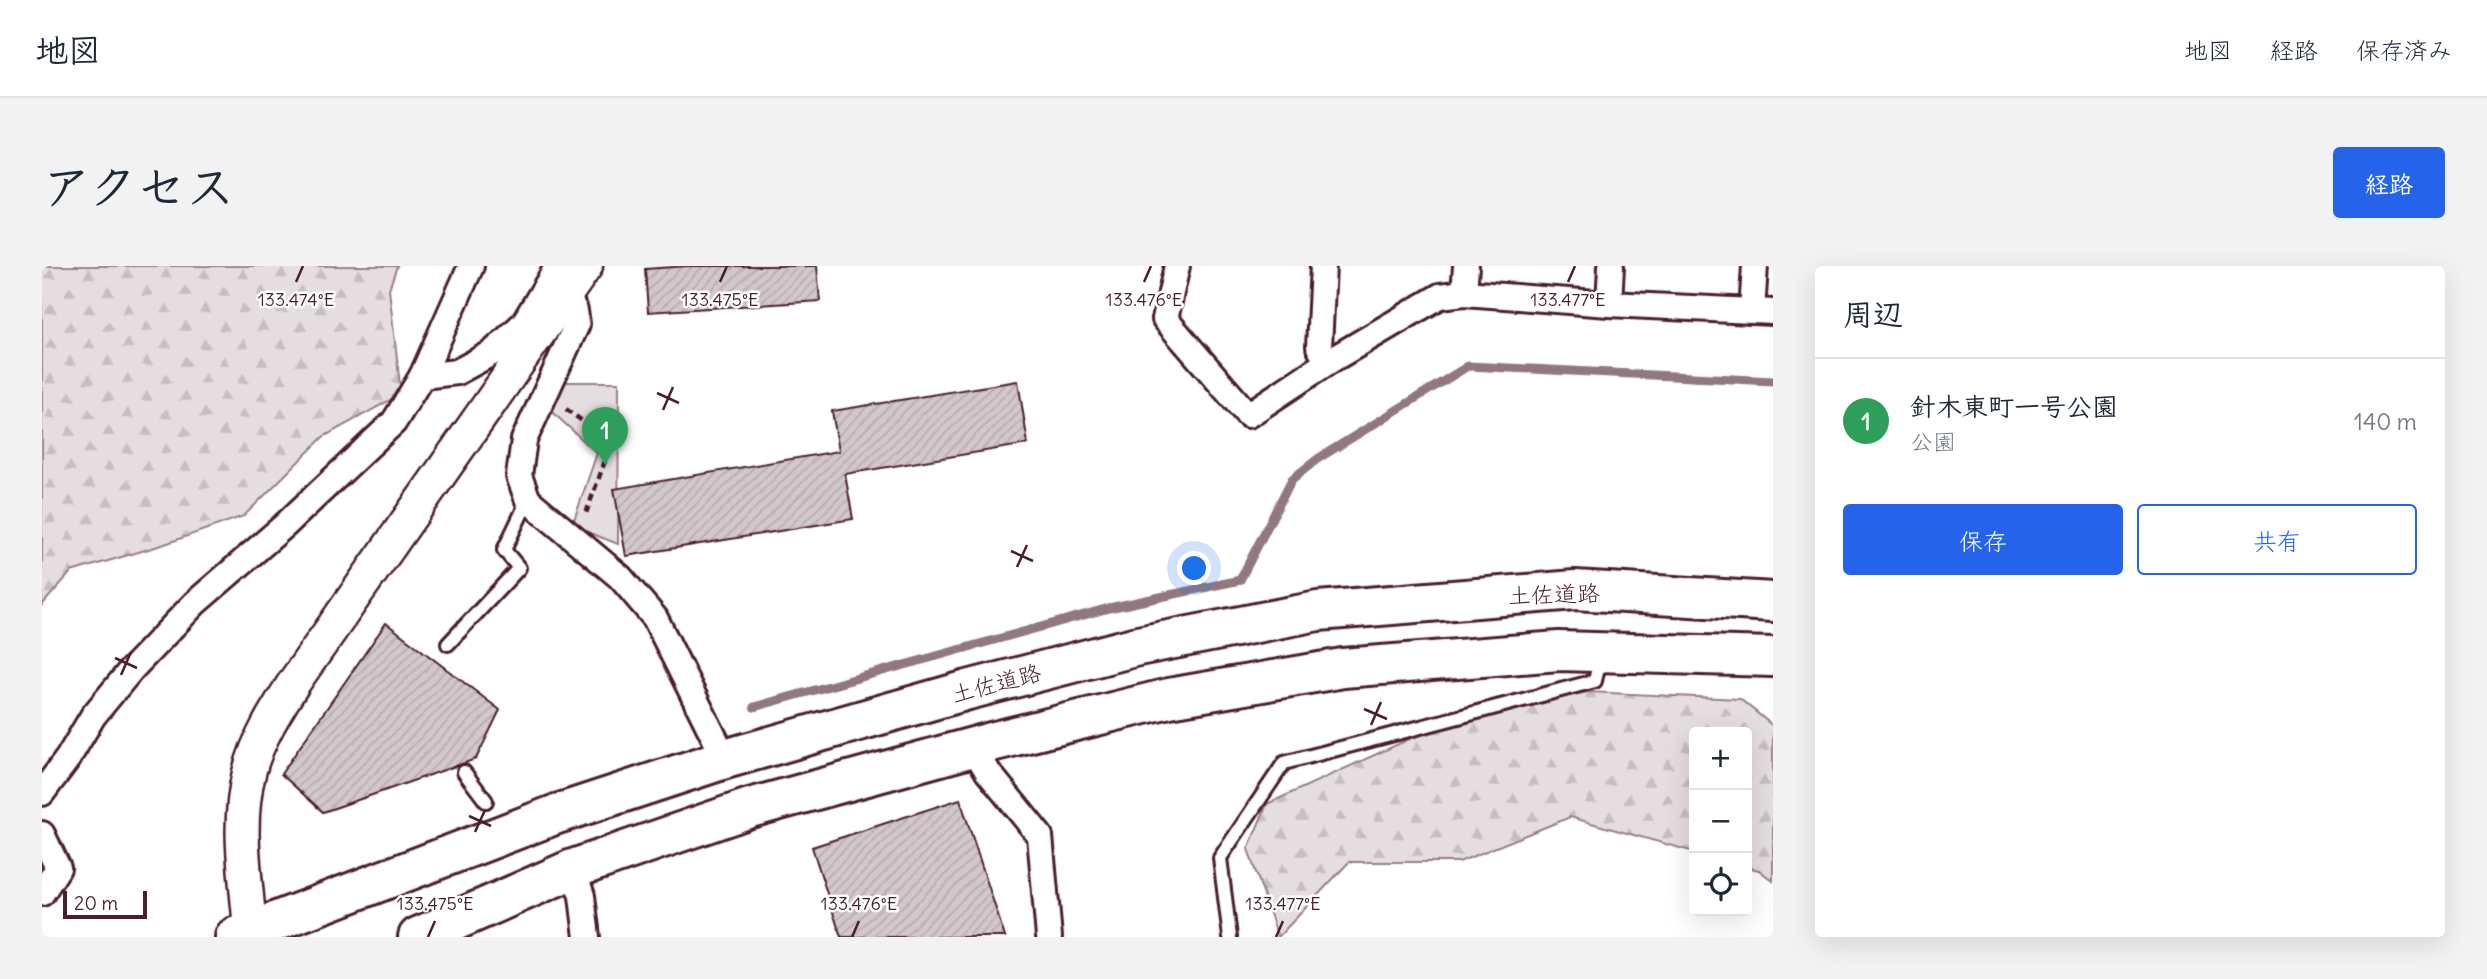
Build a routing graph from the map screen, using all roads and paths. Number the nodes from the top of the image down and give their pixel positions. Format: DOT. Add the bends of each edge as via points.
graph roads {
  1 [pos="471,266"];
  2 [pos="586,266"];
  3 [pos="1177,266"];
  4 [pos="1323,266"];
  5 [pos="1466,266"];
  6 [pos="1611,266"];
  7 [pos="1755,266"];
  8 [pos="562,280"];
  9 [pos="1464,293"];
  10 [pos="1609,304"];
  11 [pos="1763,311"];
  12 [pos="1328,362"];
  13 [pos="422,376"];
  14 [pos="545,394"];
  15 [pos="602,412"];
  16 [pos="609,450"];
  17 [pos="528,500"];
  18 [pos="576,540"];
  19 [pos="1773,602"];
  20 [pos="448,644"];
  21 [pos="1596,652"];
  22 [pos="1773,657"];
  23 [pos="973,747"];
  24 [pos="725,759"];
  25 [pos="464,772"];
  26 [pos="42,793"];
  27 [pos="486,802"];
  28 [pos="42,834"];
  29 [pos="573,869"];
  30 [pos="42,893"];
  31 [pos="249,935"];
  32 [pos="418,937"];
  33 [pos="587,937"];
  34 [pos="1049,937"];
  35 [pos="1230,937"];
  1 -- 13 [label="street"];
  2 -- 8 [label="street"];
  3 -- 12 [label="street" via="1165,320 1248,415"];
  4 -- 12 [label="street" via="1319,347"];
  5 -- 9 [label="street"];
  6 -- 10 [label="street"];
  7 -- 11 [label="street"];
  8 -- 13 [label="street" via="492,353 457,372"];
  8 -- 14 [label="street" via="577,324"];
  8 -- 31 [label="street" via="269,722 249,771 242,811"];
  9 -- 10 [label="street"];
  9 -- 12 [label="street" via="1440,296"];
  10 -- 11 [label="street"];
  13 -- 26 [label="street" via="394,422 195,603 131,670 93,716"];
  14 -- 16 [label="path" via="597,432"];
  14 -- 17 [label="street" via="524,440 519,476"];
  15 -- 16 [label="path"];
  16 -- 18 [label="path"];
  17 -- 18 [label="street"];
  17 -- 20 [label="lane" via="504,550 519,568"];
  18 -- 24 [label="street" via="620,578 655,618"];
  19 -- 24 [label="highway, 土佐道路" via="1575,590 1318,611 1138,646"];
  21 -- 22 [label="highway"];
  21 -- 23 [label="highway" via="1343,668 1169,698"];
  21 -- 35 [label="lane" via="1595,681 1284,763 1220,858"];
  23 -- 29 [label="highway" via="750,808"];
  23 -- 34 [label="street" via="1040,836"];
  24 -- 31 [label="highway, 土佐道路" via="557,814"];
  25 -- 27 [label="lane"];
  28 -- 30 [label="street" via="58,868"];
  29 -- 32 [label="highway"];
  29 -- 33 [label="street"];
}
